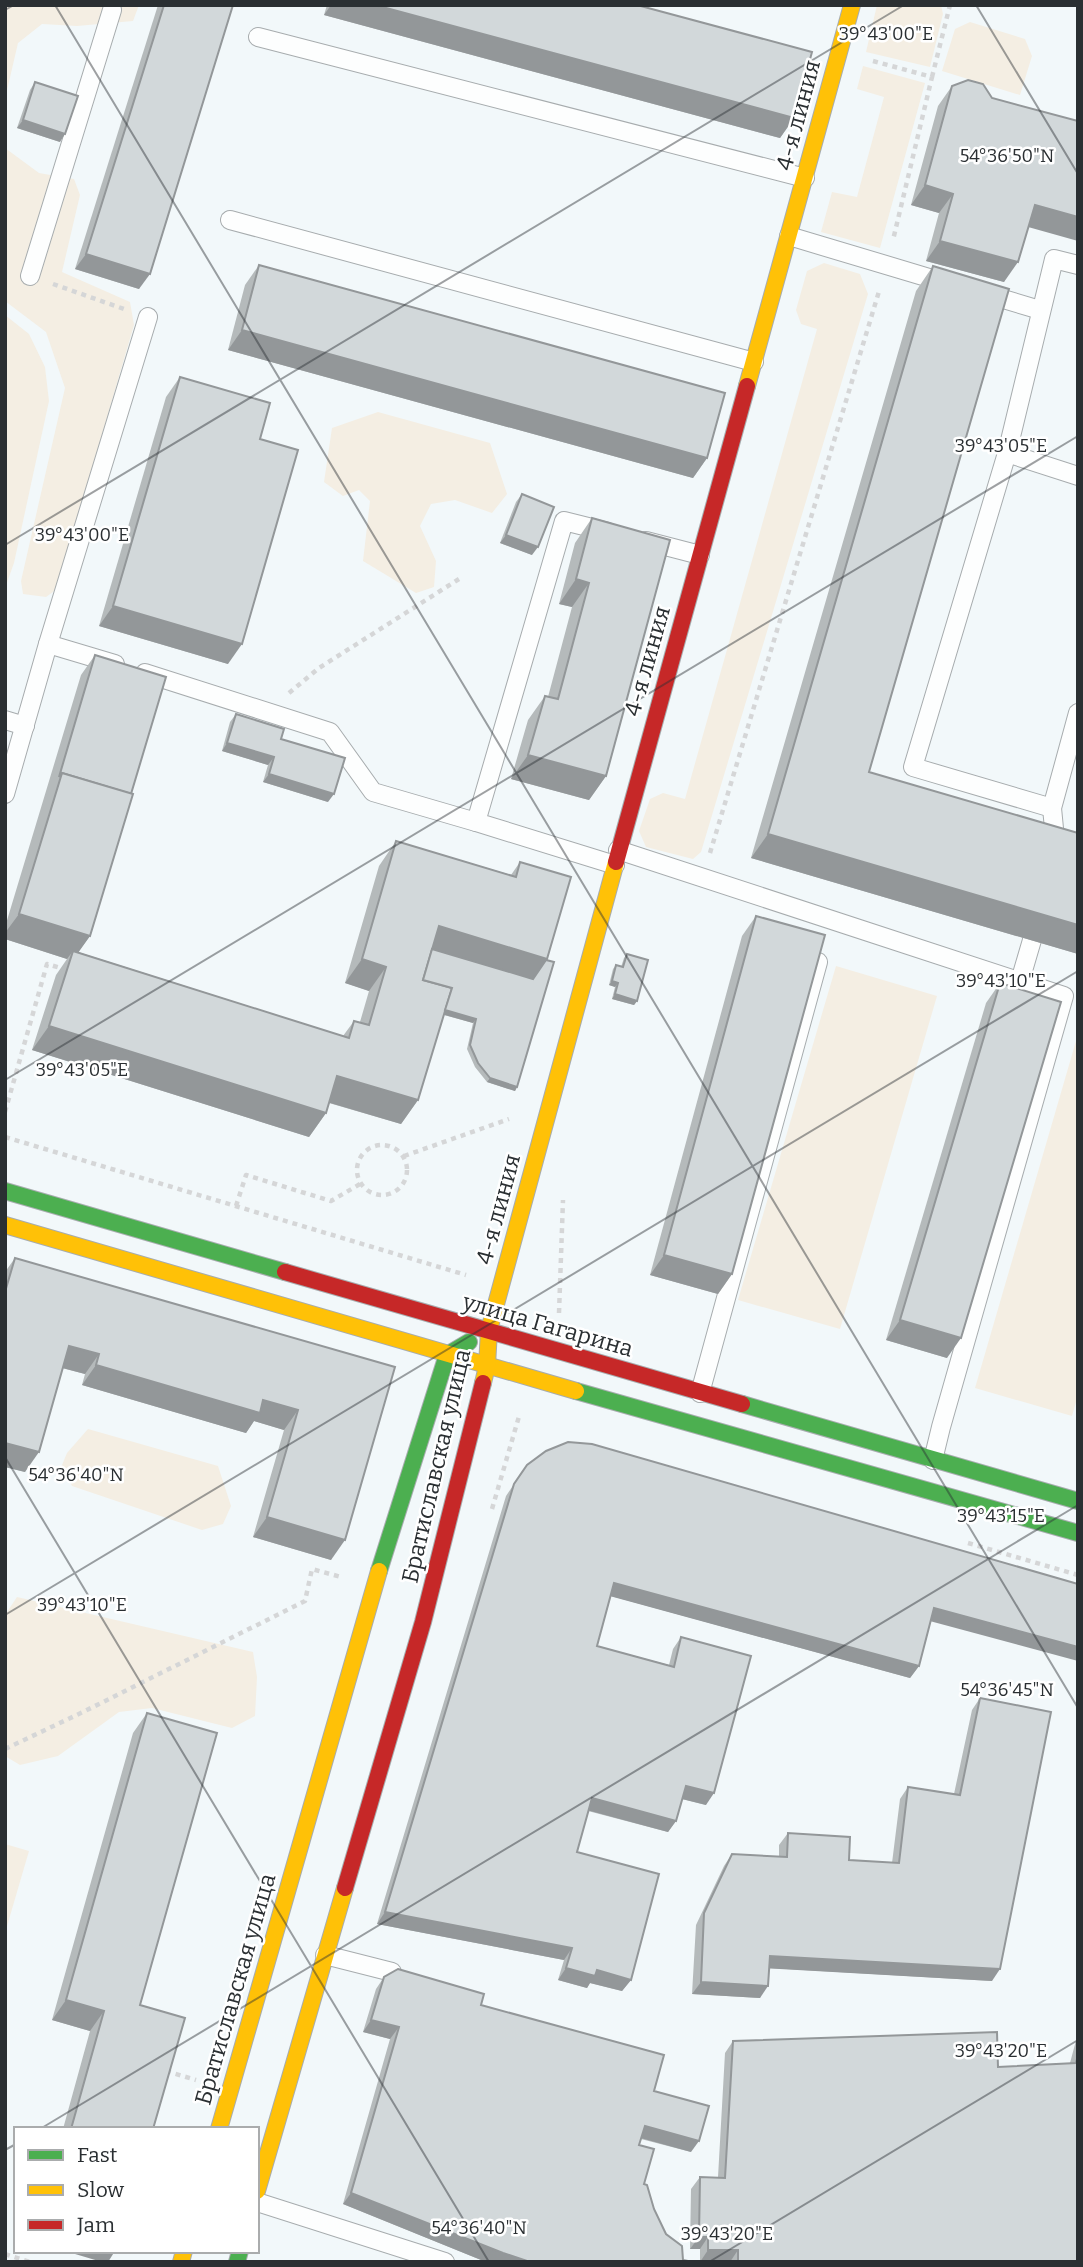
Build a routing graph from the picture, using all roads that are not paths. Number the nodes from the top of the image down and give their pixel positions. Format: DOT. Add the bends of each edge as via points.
graph roads {
  1 [pos="852,5"];
  2 [pos="107,7"];
  3 [pos="258,37"];
  4 [pos="805,178"];
  5 [pos="230,220"];
  6 [pos="789,236"];
  7 [pos="1078,265"];
  8 [pos="30,276"];
  9 [pos="1041,310"];
  10 [pos="148,317"];
  11 [pos="754,362"];
  12 [pos="1007,453"];
  13 [pos="1078,476"];
  14 [pos="700,555"];
  15 [pos="48,645"];
  16 [pos="1078,713"];
  17 [pos="5,720"];
  18 [pos="25,726"];
  19 [pos="5,794"];
  20 [pos="1052,808"];
  21 [pos="476,822"];
  22 [pos="1056,856"];
  23 [pos="616,858"];
  24 [pos="1032,940"];
  25 [pos="818,962"];
  26 [pos="1020,982"];
  27 [pos="1071,998"];
  28 [pos="5,1191"];
  29 [pos="5,1225"];
  30 [pos="489,1330"];
  31 [pos="447,1355"];
  32 [pos="487,1366"];
  33 [pos="701,1394"];
  34 [pos="933,1460"];
  35 [pos="1078,1501"];
  36 [pos="1078,1533"];
  37 [pos="325,1955"];
  38 [pos="392,1972"];
  39 [pos="220,2127"];
  40 [pos="259,2183"];
  41 [pos="259,2203"];
  42 [pos="445,2262"];
  1 -- 4 [label="street, 4-я линия"];
  2 -- 8 [label="lane"];
  3 -- 4 [label="lane"];
  4 -- 6 [label="street, 4-я линия"];
  5 -- 11 [label="lane"];
  6 -- 9 [label="lane"];
  6 -- 11 [label="street, 4-я линия"];
  7 -- 9 [label="lane" via="1054,259"];
  9 -- 12 [label="lane"];
  10 -- 15 [label="lane"];
  11 -- 14 [label="street, 4-я линия"];
  12 -- 13 [label="lane"];
  12 -- 20 [label="lane" via="913,767"];
  14 -- 21 [label="lane" via="564,521"];
  14 -- 23 [label="street, 4-я линия"];
  15 -- 18 [label="lane"];
  15 -- 21 [label="lane" via="330,732 373,792"];
  16 -- 20 [label="lane"];
  17 -- 18 [label="lane"];
  18 -- 19 [label="lane"];
  20 -- 22 [label="lane"];
  21 -- 23 [label="lane"];
  23 -- 26 [label="lane" via="702,878"];
  23 -- 30 [label="street, 4-я линия"];
  24 -- 26 [label="lane"];
  25 -- 33 [label="lane"];
  26 -- 27 [label="lane"];
  27 -- 34 [label="lane"];
  28 -- 30 [label="street, улица Гагарина"];
  29 -- 31 [label="street" via="237,1300"];
  30 -- 31 [label="street, Братиславская улица"];
  30 -- 32 [label="street, Братиславская улица"];
  30 -- 33 [label="street, улица Гагарина"];
  31 -- 32 [label="street"];
  31 -- 39 [label="street, Братиславская улица" via="366,1611"];
  32 -- 36 [label="street"];
  32 -- 37 [label="street, Братиславская улица" via="423,1622"];
  33 -- 34 [label="street, улица Гагарина"];
  34 -- 35 [label="street, улица Гагарина"];
  37 -- 38 [label="lane"];
  37 -- 40 [label="street, Братиславская улица"];
  41 -- 42 [label="lane"];
}
